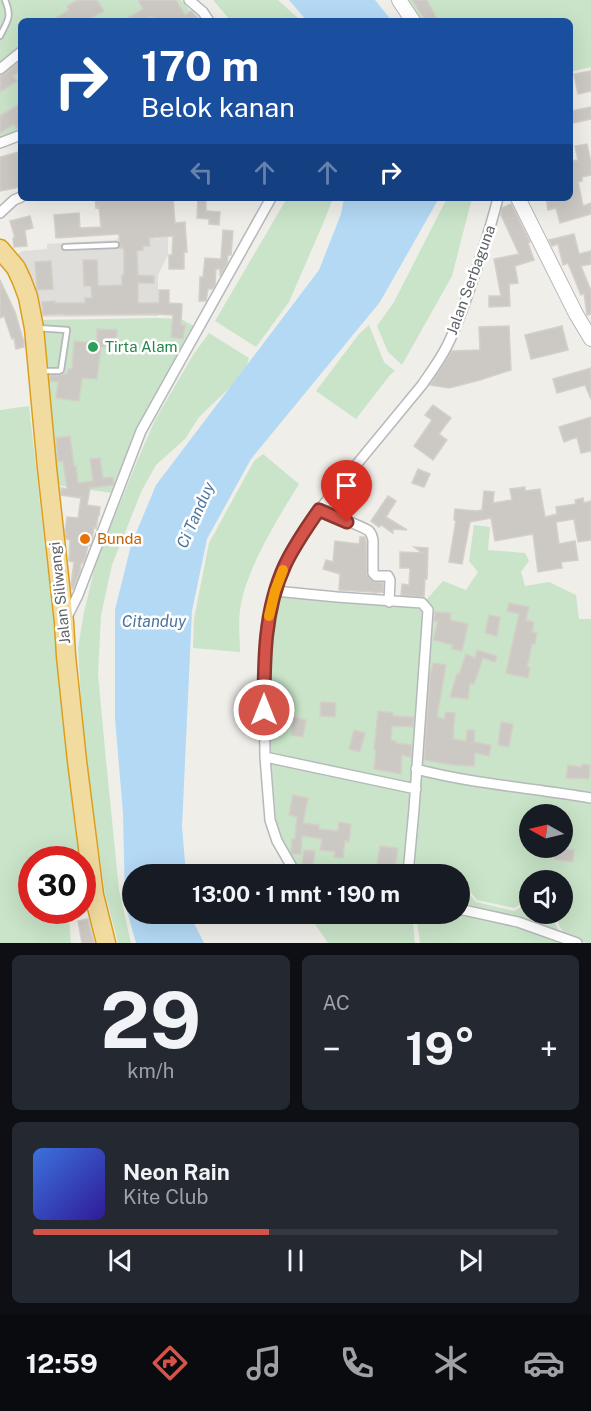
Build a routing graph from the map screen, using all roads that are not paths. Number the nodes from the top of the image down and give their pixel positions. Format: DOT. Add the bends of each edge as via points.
graph roads {
  1 [pos="5,0"];
  2 [pos="189,0"];
  3 [pos="399,0"];
  4 [pos="207,18"];
  5 [pos="411,18"];
  6 [pos="0,36"];
  7 [pos="18,54"];
  8 [pos="0,69"];
  9 [pos="18,136"];
  10 [pos="0,143"];
  11 [pos="18,198"];
  12 [pos="269,201"];
  13 [pos="497,201"];
  14 [pos="520,201"];
  15 [pos="0,213"];
  16 [pos="116,245"];
  17 [pos="65,247"];
  18 [pos="0,249"];
  19 [pos="34,328"];
  20 [pos="591,339"];
  21 [pos="38,371"];
  22 [pos="319,510"];
  23 [pos="275,591"];
  24 [pos="389,602"];
  25 [pos="64,622"];
  26 [pos="265,757"];
  27 [pos="416,769"];
  28 [pos="416,789"];
  29 [pos="591,798"];
  30 [pos="290,864"];
  31 [pos="409,864"];
  32 [pos="470,911"];
  33 [pos="106,943"];
  34 [pos="577,943"];
  1 -- 6 [label="lane" via="10,12"];
  2 -- 4 [label="street"];
  3 -- 5 [label="street"];
  7 -- 8 [label="street"];
  9 -- 10 [label="street"];
  11 -- 15 [label="street"];
  12 -- 25 [label="street" via="141,431 78,596"];
  13 -- 22 [label="street, Jalan Serbaguna" via="447,346 422,385"];
  14 -- 20 [label="street"];
  16 -- 17 [label="lane"];
  18 -- 19 [label="highway, Jalan Siliwangi" via="22,281"];
  19 -- 21 [label="highway, Jalan Siliwangi"];
  19 -- 21 [label="lane" via="67,330 61,370"];
  21 -- 25 [label="highway, Jalan Siliwangi"];
  22 -- 23 [label="street, Jalan Serbaguna" via="285,565"];
  22 -- 24 [label="street" via="372,535 373,573 388,576"];
  23 -- 24 [label="street"];
  23 -- 26 [label="street, Jalan Serbaguna" via="268,621 264,686"];
  24 -- 27 [label="street" via="422,603 429,613"];
  25 -- 33 [label="highway, Jalan Siliwangi" via="94,895"];
  26 -- 28 [label="street"];
  26 -- 30 [label="street, Jalan Serbaguna" via="270,820"];
  27 -- 28 [label="street"];
  27 -- 29 [label="street"];
  28 -- 31 [label="street"];
  32 -- 34 [label="street" via="518,922"];
}
